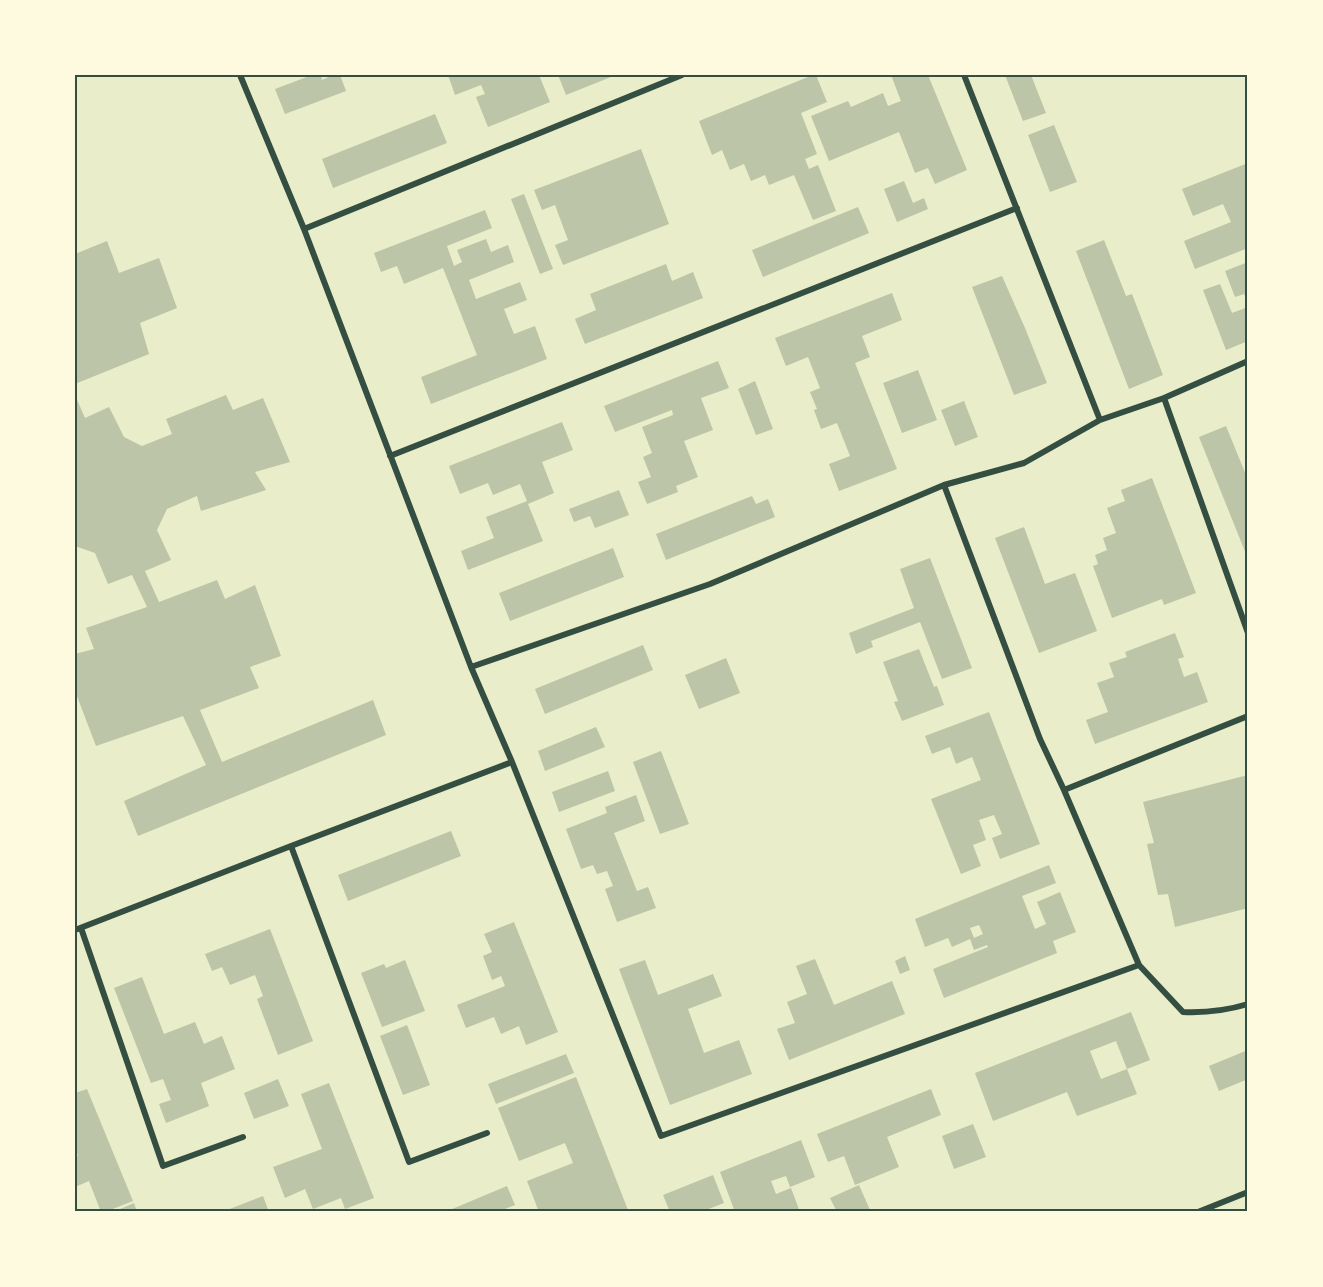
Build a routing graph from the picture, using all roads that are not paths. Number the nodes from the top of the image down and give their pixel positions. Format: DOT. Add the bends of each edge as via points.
graph roads {
  1 [pos="240,75"];
  2 [pos="682,75"];
  3 [pos="964,75"];
  4 [pos="1017,208"];
  5 [pos="304,230"];
  6 [pos="1248,361"];
  7 [pos="1164,398"];
  8 [pos="1100,420"];
  9 [pos="390,456"];
  10 [pos="944,485"];
  11 [pos="1248,633"];
  12 [pos="471,667"];
  13 [pos="1248,716"];
  14 [pos="512,762"];
  15 [pos="1064,790"];
  16 [pos="291,846"];
  17 [pos="78,929"];
  18 [pos="1139,965"];
  19 [pos="1248,1004"];
  20 [pos="488,1133"];
  21 [pos="243,1137"];
  22 [pos="1248,1192"];
  23 [pos="1198,1212"];
  1 -- 5 [label="street"];
  2 -- 5 [label="street"];
  3 -- 4 [label="street"];
  4 -- 8 [label="street"];
  4 -- 9 [label="street"];
  5 -- 9 [label="street"];
  6 -- 7 [label="street"];
  7 -- 8 [label="street"];
  7 -- 11 [label="street"];
  8 -- 10 [label="street" via="1024,464"];
  9 -- 12 [label="street"];
  10 -- 12 [label="street" via="710,584"];
  10 -- 15 [label="street" via="1040,739"];
  12 -- 14 [label="street"];
  13 -- 15 [label="street"];
  14 -- 16 [label="street"];
  14 -- 18 [label="street" via="661,1136"];
  15 -- 18 [label="street"];
  16 -- 17 [label="street"];
  16 -- 20 [label="street" via="409,1162"];
  17 -- 21 [label="street" via="163,1166"];
  18 -- 19 [label="street" via="1183,1012 1205,1013"];
  22 -- 23 [label="street"];
}
